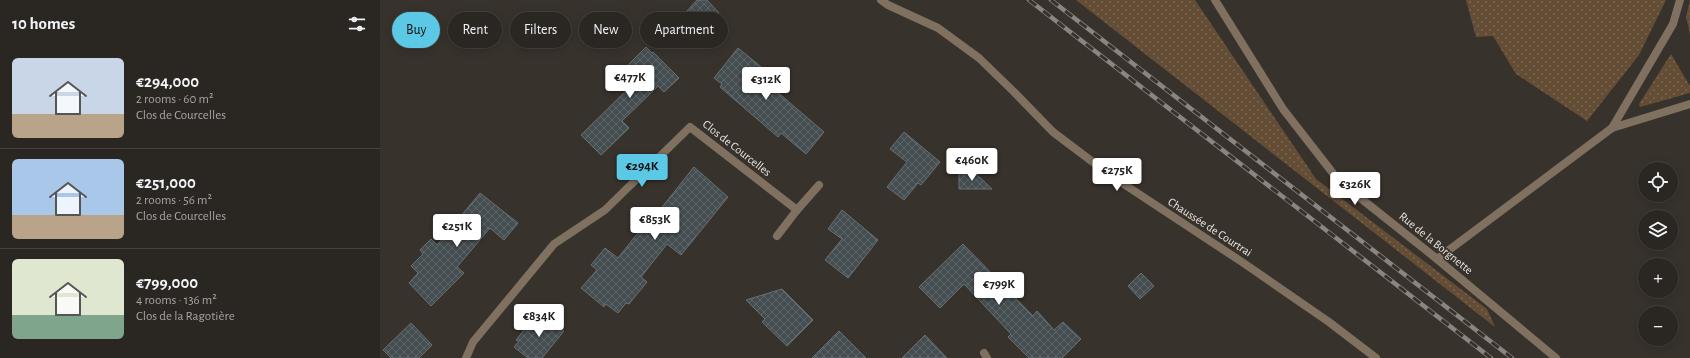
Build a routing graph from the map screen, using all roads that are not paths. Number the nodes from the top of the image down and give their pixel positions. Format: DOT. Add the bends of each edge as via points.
graph roads {
  1 [pos="882,0"];
  2 [pos="1214,0"];
  3 [pos="1680,0"];
  4 [pos="1690,104"];
  5 [pos="1612,128"];
  6 [pos="819,185"];
  7 [pos="797,210"];
  8 [pos="777,236"];
  9 [pos="1437,259"];
  10 [pos="466,358"];
  11 [pos="1376,358"];
  12 [pos="1556,358"];
  1 -- 11 [label="street, Chaussée de Courtrai" via="938,28 979,58 1053,132 1110,175 1242,262"];
  2 -- 9 [label="street, Rue de la Borgnette" via="1283,109 1339,181"];
  3 -- 5 [label="street" via="1672,24"];
  4 -- 5 [label="street"];
  5 -- 9 [label="street"];
  6 -- 7 [label="street"];
  7 -- 8 [label="street"];
  7 -- 10 [label="street, Clos de Courcelles" via="690,127 605,210 554,244 473,342"];
  9 -- 12 [label="street, Rue de la Borgnette"];
}
